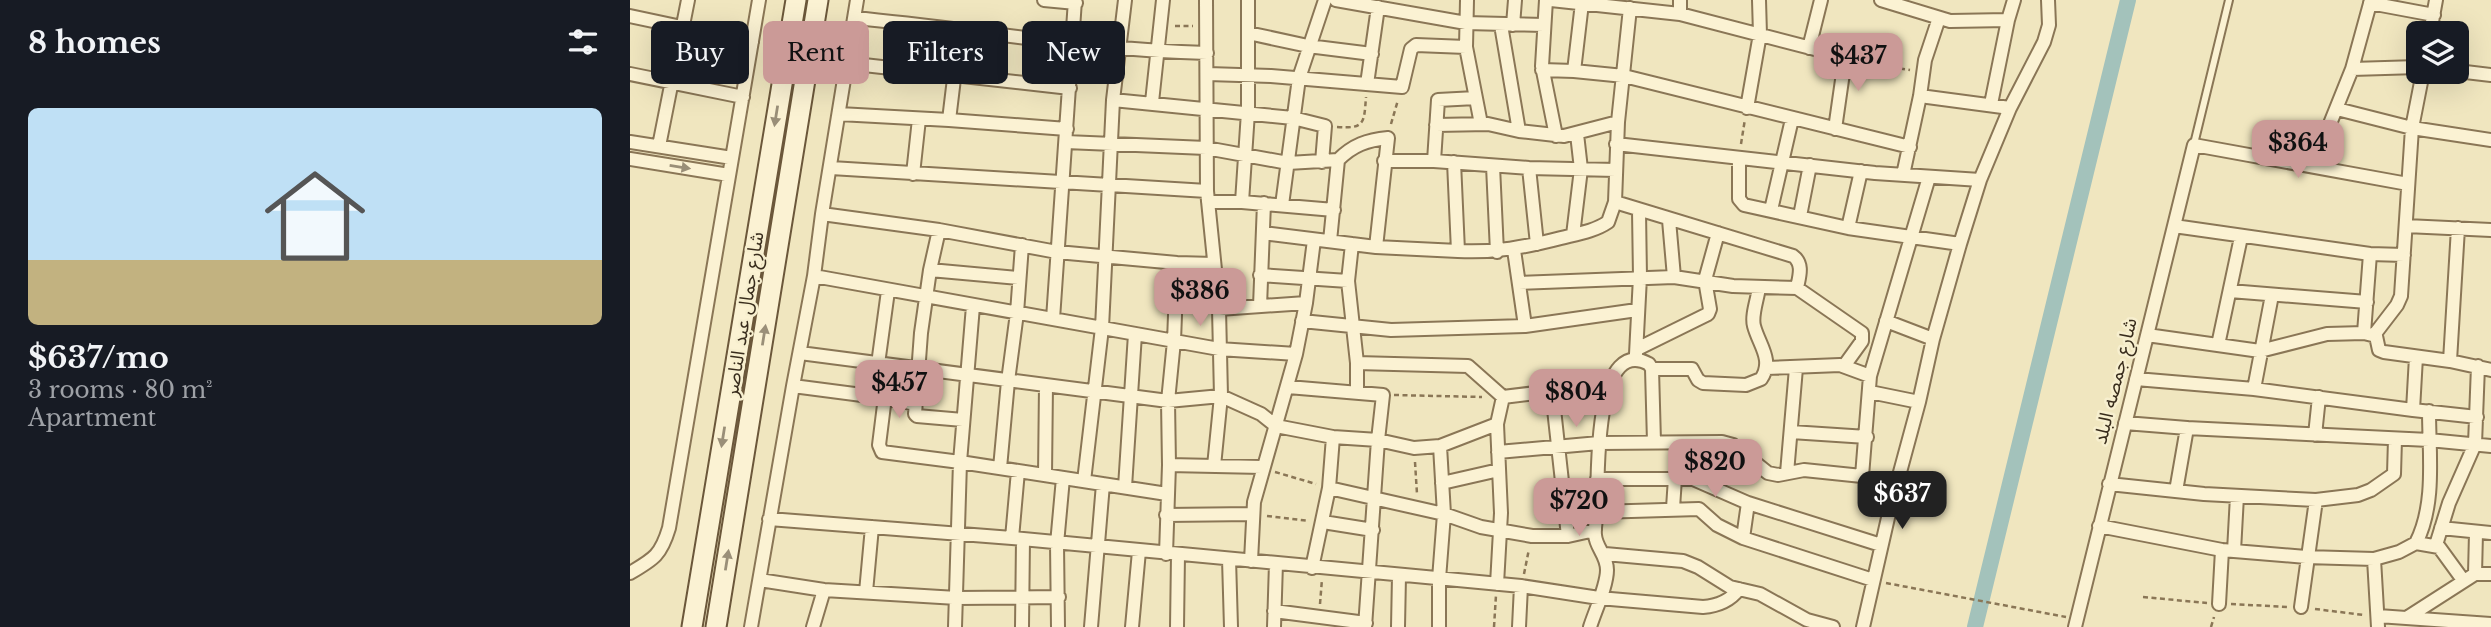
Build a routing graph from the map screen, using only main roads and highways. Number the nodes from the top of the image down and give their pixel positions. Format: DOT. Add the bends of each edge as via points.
graph roads {
  1 [pos="796,0"];
  2 [pos="818,0"];
  3 [pos="692,627"];
  4 [pos="716,627"];
  1 -- 3 [label="main road, شارع جمال عبد الناصر, one-way"];
  4 -- 2 [label="main road, شارع جمال عبد الناصر, one-way"];
}
